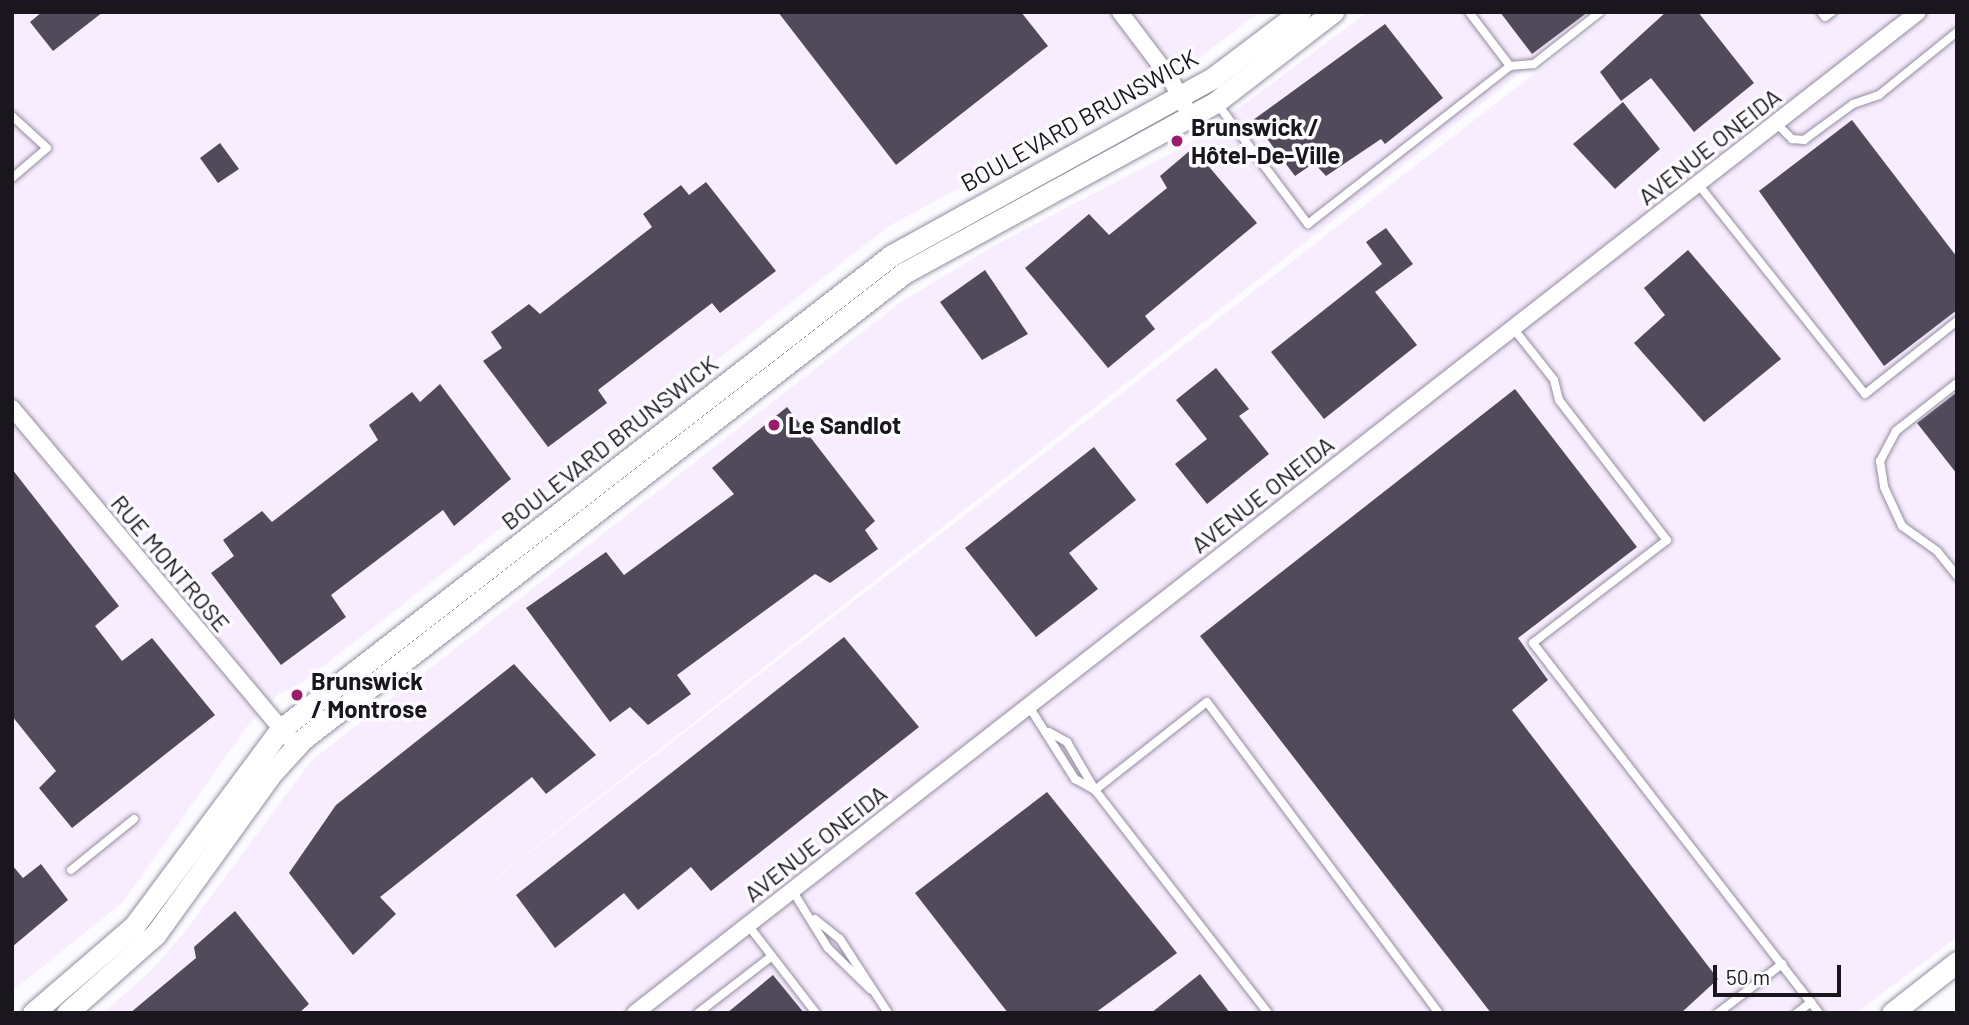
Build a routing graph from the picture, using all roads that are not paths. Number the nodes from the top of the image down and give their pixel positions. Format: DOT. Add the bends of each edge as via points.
graph roads {
  1 [pos="1120,12"];
  2 [pos="1300,12"];
  3 [pos="1333,12"];
  4 [pos="1469,12"];
  5 [pos="1600,12"];
  6 [pos="1821,12"];
  7 [pos="1832,12"];
  8 [pos="1918,12"];
  9 [pos="1957,32"];
  10 [pos="1510,66"];
  11 [pos="1180,96"];
  12 [pos="1216,102"];
  13 [pos="12,116"];
  14 [pos="1190,116"];
  15 [pos="1776,123"];
  16 [pos="12,178"];
  17 [pos="1698,184"];
  18 [pos="1957,321"];
  19 [pos="1513,328"];
  20 [pos="1957,383"];
  21 [pos="12,408"];
  22 [pos="1957,576"];
  23 [pos="1028,705"];
  24 [pos="281,729"];
  25 [pos="1049,732"];
  26 [pos="296,746"];
  27 [pos="1094,790"];
  28 [pos="135,819"];
  29 [pos="71,870"];
  30 [pos="792,890"];
  31 [pos="813,917"];
  32 [pos="748,925"];
  33 [pos="772,956"];
  34 [pos="1957,962"];
  35 [pos="1782,964"];
  36 [pos="870,989"];
  37 [pos="1811,1002"];
  38 [pos="33,1013"];
  39 [pos="66,1013"];
  40 [pos="635,1013"];
  41 [pos="698,1013"];
  42 [pos="816,1013"];
  43 [pos="888,1013"];
  44 [pos="1268,1013"];
  45 [pos="1439,1013"];
  46 [pos="1718,1013"];
  47 [pos="1797,1013"];
  48 [pos="1819,1013"];
  49 [pos="1892,1013"];
  1 -- 11 [label="street"];
  2 -- 11 [label="street, BOULEVARD BRUNSWICK"];
  3 -- 12 [label="street, BOULEVARD BRUNSWICK"];
  4 -- 10 [label="lane"];
  5 -- 10 [label="lane" via="1534,64"];
  6 -- 7 [label="lane" via="1825,17"];
  8 -- 15 [label="street, AVENUE ONEIDA"];
  9 -- 15 [label="lane" via="1879,95 1853,104 1804,140 1792,139"];
  10 -- 12 [label="lane" via="1308,225"];
  11 -- 14 [label="street"];
  11 -- 24 [label="street, BOULEVARD BRUNSWICK" via="892,255"];
  12 -- 14 [label="street, BOULEVARD BRUNSWICK"];
  13 -- 16 [label="lane" via="47,148"];
  14 -- 26 [label="street, BOULEVARD BRUNSWICK" via="904,273"];
  15 -- 17 [label="street, AVENUE ONEIDA"];
  17 -- 18 [label="lane" via="1865,394"];
  17 -- 19 [label="street, AVENUE ONEIDA"];
  19 -- 23 [label="street, AVENUE ONEIDA"];
  19 -- 35 [label="lane" via="1554,380 1559,400 1667,540 1533,643"];
  20 -- 22 [label="lane" via="1896,431 1880,461 1884,487 1902,526 1937,551"];
  21 -- 24 [label="street, RUE MONTROSE"];
  23 -- 25 [label="lane"];
  23 -- 30 [label="street, AVENUE ONEIDA"];
  24 -- 26 [label="street, RUE MONTROSE"];
  24 -- 38 [label="street, BOULEVARD BRUNSWICK" via="134,926"];
  25 -- 27 [label="lane" via="1067,741"];
  25 -- 27 [label="lane" via="1054,752 1075,779"];
  26 -- 39 [label="street, BOULEVARD BRUNSWICK" via="155,935"];
  27 -- 44 [label="lane"];
  27 -- 45 [label="lane" via="1207,702"];
  28 -- 29 [label="lane"];
  30 -- 31 [label="lane"];
  30 -- 32 [label="street, AVENUE ONEIDA"];
  31 -- 36 [label="lane" via="840,939"];
  31 -- 36 [label="lane" via="845,970"];
  32 -- 33 [label="lane"];
  32 -- 40 [label="street, AVENUE ONEIDA"];
  33 -- 41 [label="lane"];
  33 -- 42 [label="lane"];
  34 -- 49 [label="street"];
  35 -- 37 [label="lane"];
  35 -- 46 [label="lane"];
  36 -- 43 [label="lane"];
  37 -- 47 [label="lane"];
  37 -- 48 [label="lane"];
}
